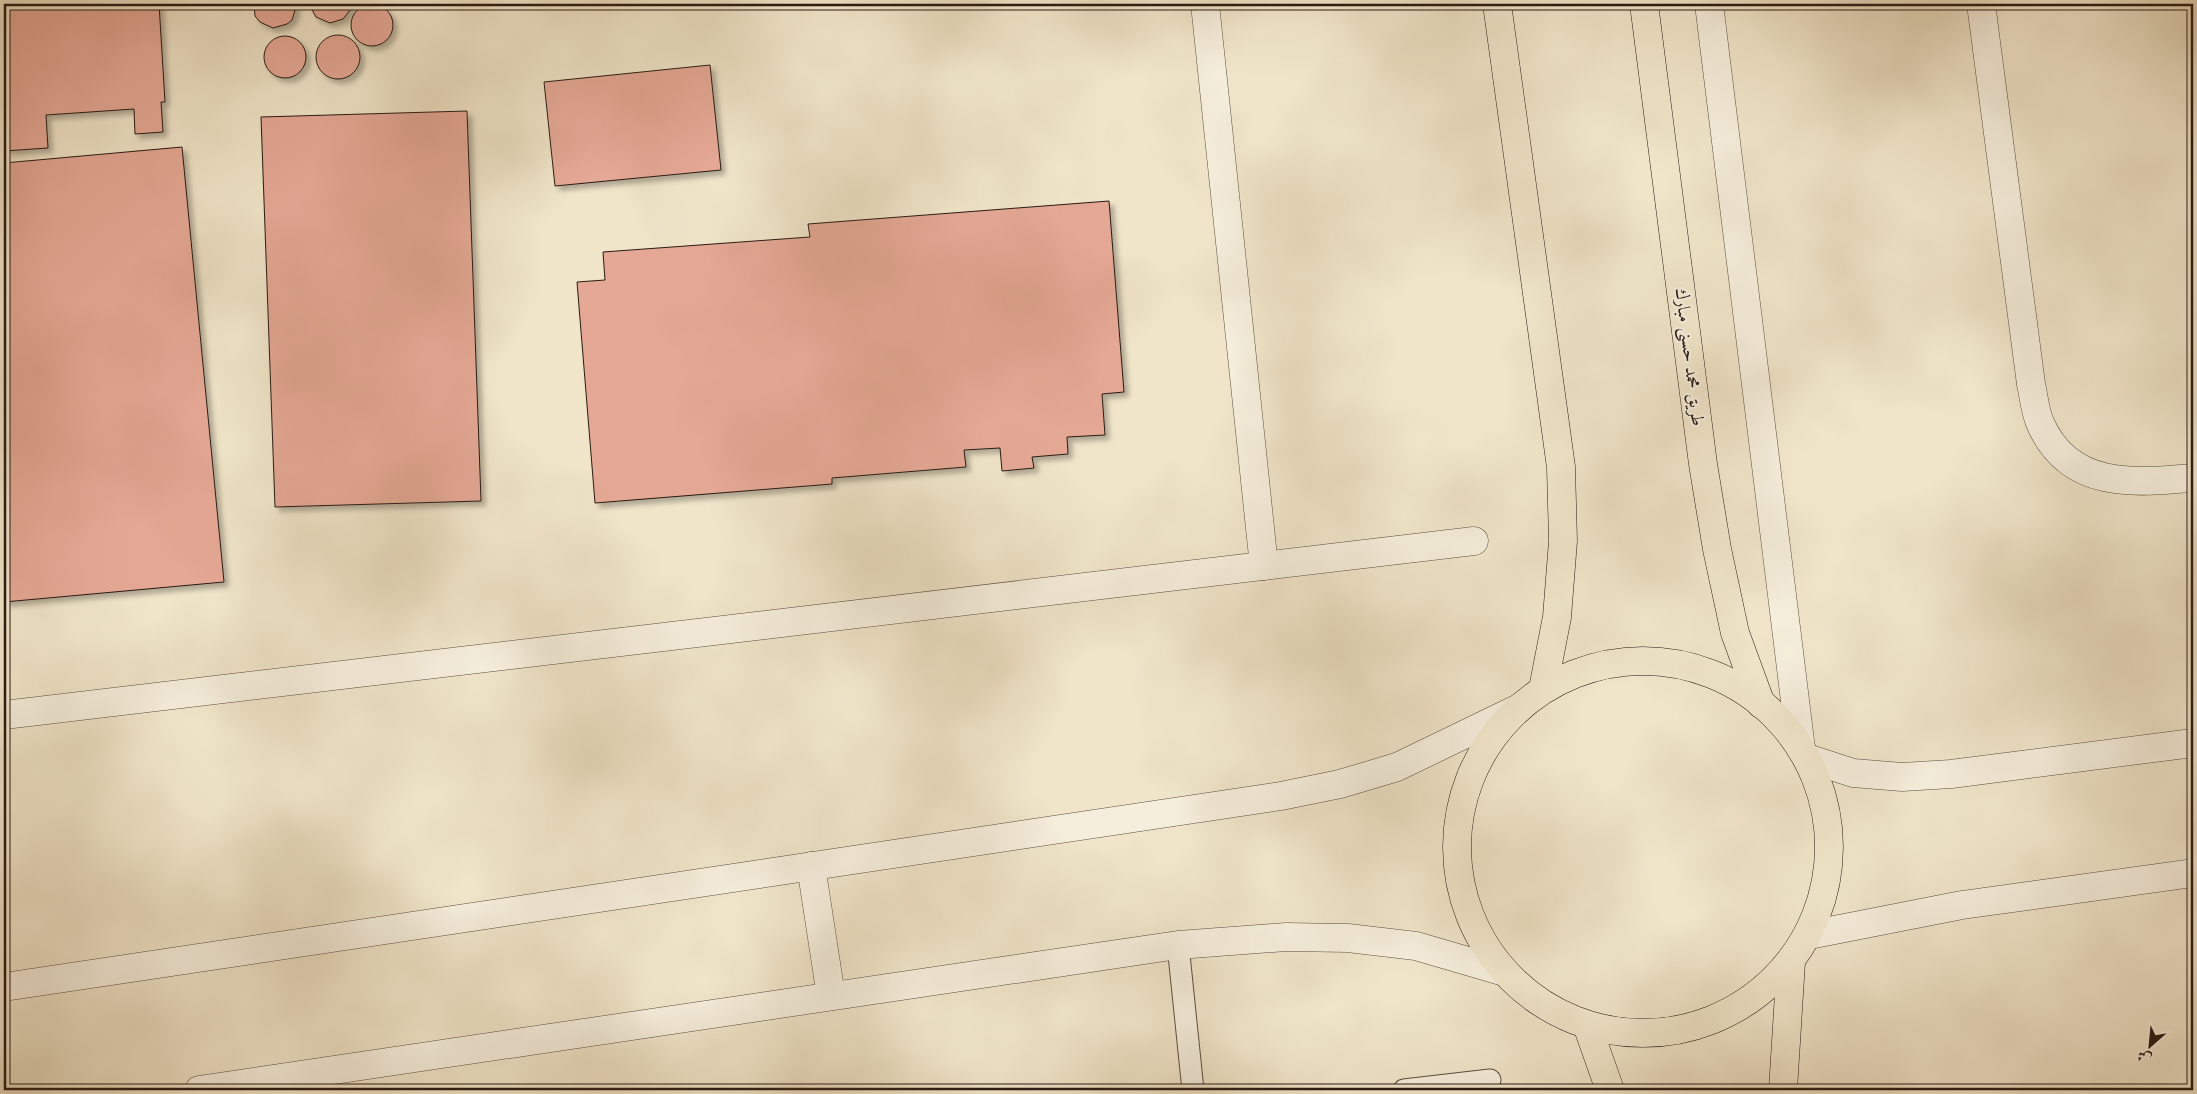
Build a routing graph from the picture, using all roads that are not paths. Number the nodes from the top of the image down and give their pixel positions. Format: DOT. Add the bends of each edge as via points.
graph roads {
  1 [pos="1205,4"];
  2 [pos="1497,4"];
  3 [pos="1644,4"];
  4 [pos="1709,4"];
  5 [pos="1986,4"];
  6 [pos="2193,478"];
  7 [pos="1474,541"];
  8 [pos="1264,566"];
  9 [pos="1542,689"];
  10 [pos="1761,704"];
  11 [pos="1517,709"];
  12 [pos="4,716"];
  13 [pos="2193,743"];
  14 [pos="1804,754"];
  15 [pos="811,866"];
  16 [pos="2193,873"];
  17 [pos="1809,935"];
  18 [pos="1178,944"];
  19 [pos="1791,962"];
  20 [pos="1505,972"];
  21 [pos="4,987"];
  22 [pos="831,996"];
  23 [pos="1587,1025"];
  24 [pos="1490,1080"];
  25 [pos="199,1090"];
  26 [pos="1193,1090"];
  27 [pos="1404,1090"];
  28 [pos="1610,1090"];
  29 [pos="1783,1090"];
  1 -- 8 [label="street"];
  2 -- 9 [label="highway" via="1561,467 1563,542 1557,617"];
  3 -- 10 [label="highway, طريق محمد حسنى مبارك" via="1715,539 1735,633"];
  4 -- 14 [label="street"];
  5 -- 6 [label="street" via="2031,384 2040,424 2057,453 2080,470 2114,480 2154,482"];
  7 -- 8 [label="street"];
  8 -- 12 [label="street"];
  9 -- 10 [label="highway" via="1572,674 1603,665 1635,661 1668,663 1699,670 1730,683"];
  9 -- 11 [label="highway"];
  10 -- 14 [label="highway" via="1781,723"];
  11 -- 15 [label="street" via="1397,767 1340,784 1281,796"];
  11 -- 20 [label="highway" via="1477,760 1459,814 1456,855 1460,887 1470,918 1485,947"];
  13 -- 14 [label="street" via="1951,774 1902,777 1853,772"];
  14 -- 17 [label="highway" via="1821,794 1830,846 1828,877"];
  15 -- 21 [label="street"];
  15 -- 22 [label="street"];
  16 -- 17 [label="street" via="1962,905"];
  17 -- 19 [label="highway"];
  18 -- 20 [label="street" via="1286,936 1348,938 1416,946"];
  18 -- 22 [label="street"];
  18 -- 26 [label="lane"];
  19 -- 23 [label="highway" via="1768,986 1743,1005 1714,1020 1683,1030 1651,1034 1618,1032"];
  19 -- 29 [label="highway"];
  20 -- 23 [label="highway" via="1556,1012"];
  22 -- 25 [label="street"];
  23 -- 28 [label="highway"];
  24 -- 27 [label="lane"];
}
